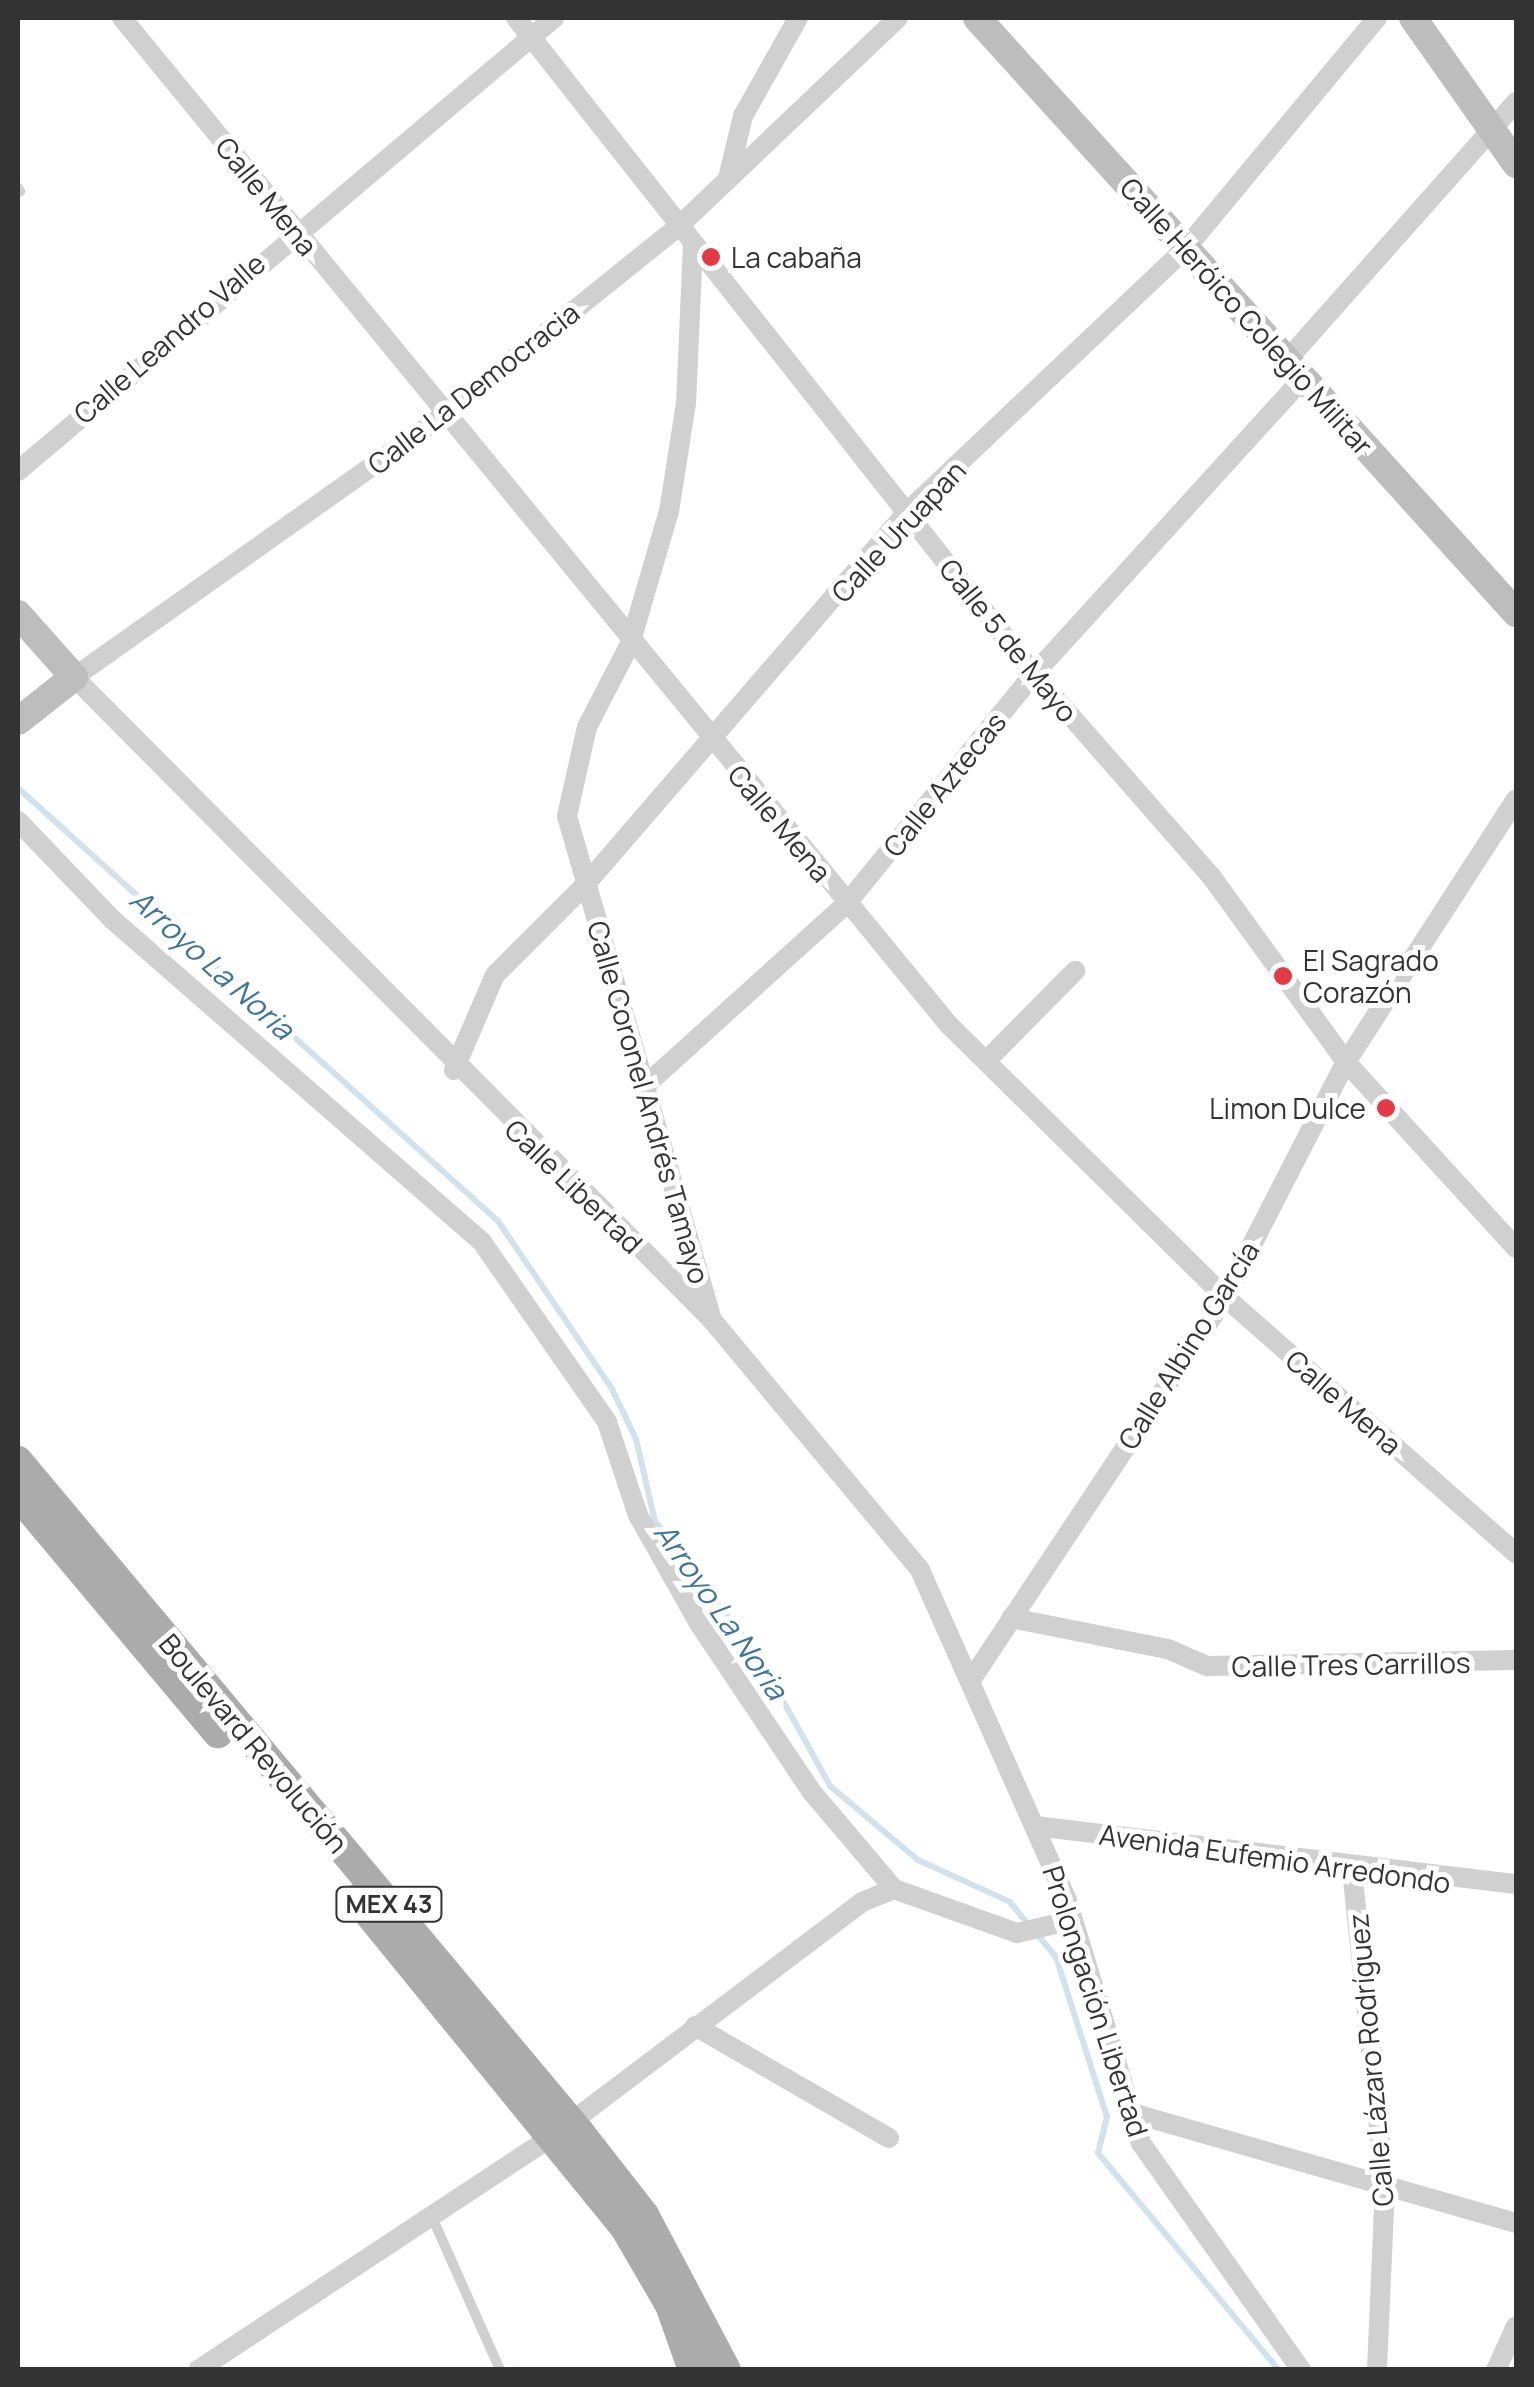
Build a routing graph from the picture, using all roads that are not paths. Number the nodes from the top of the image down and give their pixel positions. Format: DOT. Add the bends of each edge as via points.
graph roads {
  1 [pos="122,18"];
  2 [pos="516,18"];
  3 [pos="554,18"];
  4 [pos="798,18"];
  5 [pos="898,18"];
  6 [pos="977,18"];
  7 [pos="1377,18"];
  8 [pos="1413,18"];
  9 [pos="531,36"];
  10 [pos="1516,102"];
  11 [pos="1490,134"];
  12 [pos="1516,164"];
  13 [pos="728,178"];
  14 [pos="679,226"];
  15 [pos="294,229"];
  16 [pos="693,244"];
  17 [pos="1186,248"];
  18 [pos="1295,369"];
  19 [pos="444,416"];
  20 [pos="18,471"];
  21 [pos="906,513"];
  22 [pos="18,614"];
  23 [pos="1516,614"];
  24 [pos="630,644"];
  25 [pos="1034,674"];
  26 [pos="74,677"];
  27 [pos="18,721"];
  28 [pos="712,742"];
  29 [pos="1516,799"];
  30 [pos="18,820"];
  31 [pos="585,885"];
  32 [pos="846,902"];
  33 [pos="1075,971"];
  34 [pos="986,1061"];
  35 [pos="1346,1062"];
  36 [pos="454,1070"];
  37 [pos="648,1083"];
  38 [pos="1516,1248"];
  39 [pos="1225,1297"];
  40 [pos="712,1320"];
  41 [pos="18,1461"];
  42 [pos="18,1495"];
  43 [pos="1516,1554"];
  44 [pos="1011,1618"];
  45 [pos="1516,1660"];
  46 [pos="971,1680"];
  47 [pos="306,1822"];
  48 [pos="1035,1826"];
  49 [pos="1352,1870"];
  50 [pos="1516,1884"];
  51 [pos="894,1889"];
  52 [pos="1073,1920"];
  53 [pos="695,2026"];
  54 [pos="1132,2113"];
  55 [pos="561,2127"];
  56 [pos="889,2138"];
  57 [pos="1386,2186"];
  58 [pos="432,2216"];
  59 [pos="1516,2223"];
  60 [pos="1516,2326"];
  61 [pos="198,2370"];
  62 [pos="500,2370"];
  63 [pos="693,2370"];
  64 [pos="726,2370"];
  65 [pos="1302,2370"];
  66 [pos="1377,2370"];
  67 [pos="1496,2370"];
  1 -- 15 [label="street, Calle Mena"];
  2 -- 9 [label="street, Calle 5 de Mayo"];
  3 -- 9 [label="street, Calle Leandro Valle"];
  4 -- 13 [label="street" via="743,116"];
  5 -- 13 [label="street, Calle La Democracia"];
  6 -- 17 [label="main road, Calle Heróico Colegio Militar"];
  7 -- 17 [label="street, Calle Uruapan"];
  8 -- 11 [label="main road"];
  9 -- 14 [label="street, Calle 5 de Mayo"];
  9 -- 15 [label="street, Calle Leandro Valle"];
  10 -- 11 [label="street, Calle Aztecas"];
  11 -- 12 [label="main road"];
  11 -- 18 [label="street, Calle Aztecas"];
  13 -- 14 [label="street, Calle La Democracia"];
  14 -- 16 [label="street, Calle 5 de Mayo"];
  14 -- 19 [label="street, Calle La Democracia"];
  15 -- 19 [label="street, Calle Mena"];
  15 -- 20 [label="street, Calle Leandro Valle"];
  16 -- 21 [label="street, Calle 5 de Mayo"];
  16 -- 24 [label="street, Calle Coronel Andrés Tamayo" via="680,439"];
  17 -- 18 [label="main road, Calle Heróico Colegio Militar"];
  17 -- 21 [label="street, Calle Uruapan"];
  18 -- 23 [label="main road, Calle Heróico Colegio Militar"];
  18 -- 25 [label="street, Calle Aztecas"];
  19 -- 24 [label="street, Calle Mena"];
  19 -- 26 [label="street, Calle La Democracia"];
  21 -- 25 [label="street, Calle 5 de Mayo"];
  21 -- 28 [label="street, Calle Uruapan"];
  22 -- 26 [label="main road, Calle Libertad"];
  24 -- 28 [label="street, Calle Mena"];
  24 -- 31 [label="street, Calle Coronel Andrés Tamayo" via="588,727 567,816"];
  25 -- 32 [label="street, Calle Aztecas"];
  25 -- 35 [label="street, Calle 5 de Mayo" via="1210,876"];
  26 -- 27 [label="main road, Calle La Democracia"];
  26 -- 36 [label="street, Calle Libertad"];
  28 -- 31 [label="street, Calle Uruapan"];
  28 -- 32 [label="street, Calle Mena"];
  29 -- 35 [label="street, Calle Albino García"];
  30 -- 51 [label="street" via="113,920 482,1242 606,1422 638,1515 700,1625 811,1791"];
  31 -- 36 [label="street, Calle Uruapan" via="495,974"];
  31 -- 37 [label="street, Calle Coronel Andrés Tamayo"];
  32 -- 34 [label="street, Calle Mena"];
  32 -- 37 [label="street, Calle Aztecas"];
  33 -- 34 [label="street"];
  34 -- 39 [label="street, Calle Mena"];
  35 -- 38 [label="street, Calle 5 de Mayo"];
  35 -- 39 [label="street, Calle Albino García"];
  36 -- 40 [label="street, Calle Libertad"];
  37 -- 40 [label="street, Calle Coronel Andrés Tamayo"];
  39 -- 43 [label="street, Calle Mena"];
  39 -- 44 [label="street, Calle Albino García"];
  40 -- 46 [label="street, Calle Libertad" via="920,1570"];
  41 -- 47 [label="main road, Boulevard Revolución / MEX 43"];
  42 -- 47 [label="main road, Boulevard Revolución / MEX 43"];
  44 -- 45 [label="street, Calle Tres Carrillos" via="1168,1649 1207,1666"];
  44 -- 46 [label="street, Calle Albino García"];
  46 -- 48 [label="street, Calle Libertad"];
  47 -- 55 [label="main road, Boulevard Revolución / MEX 43"];
  48 -- 49 [label="street, Avenida Eufemio Arredondo"];
  48 -- 52 [label="street, Prolongación Libertad"];
  49 -- 50 [label="street, Avenida Eufemio Arredondo"];
  49 -- 57 [label="street, Calle Lázaro Rodríguez"];
  51 -- 52 [label="street" via="1016,1932"];
  51 -- 53 [label="street" via="862,1902"];
  52 -- 54 [label="street, Prolongación Libertad"];
  53 -- 55 [label="street"];
  53 -- 56 [label="street"];
  54 -- 57 [label="street"];
  54 -- 65 [label="street, Prolongación Libertad" via="1141,2143"];
  55 -- 58 [label="street"];
  55 -- 63 [label="main road, Boulevard Revolución / MEX 43" via="624,2226"];
  55 -- 64 [label="main road, Boulevard Revolución / MEX 43" via="644,2214"];
  57 -- 59 [label="street"];
  57 -- 66 [label="street, Calle Lázaro Rodríguez"];
  58 -- 61 [label="street"];
  58 -- 62 [label="lane"];
  60 -- 67 [label="street"];
}
